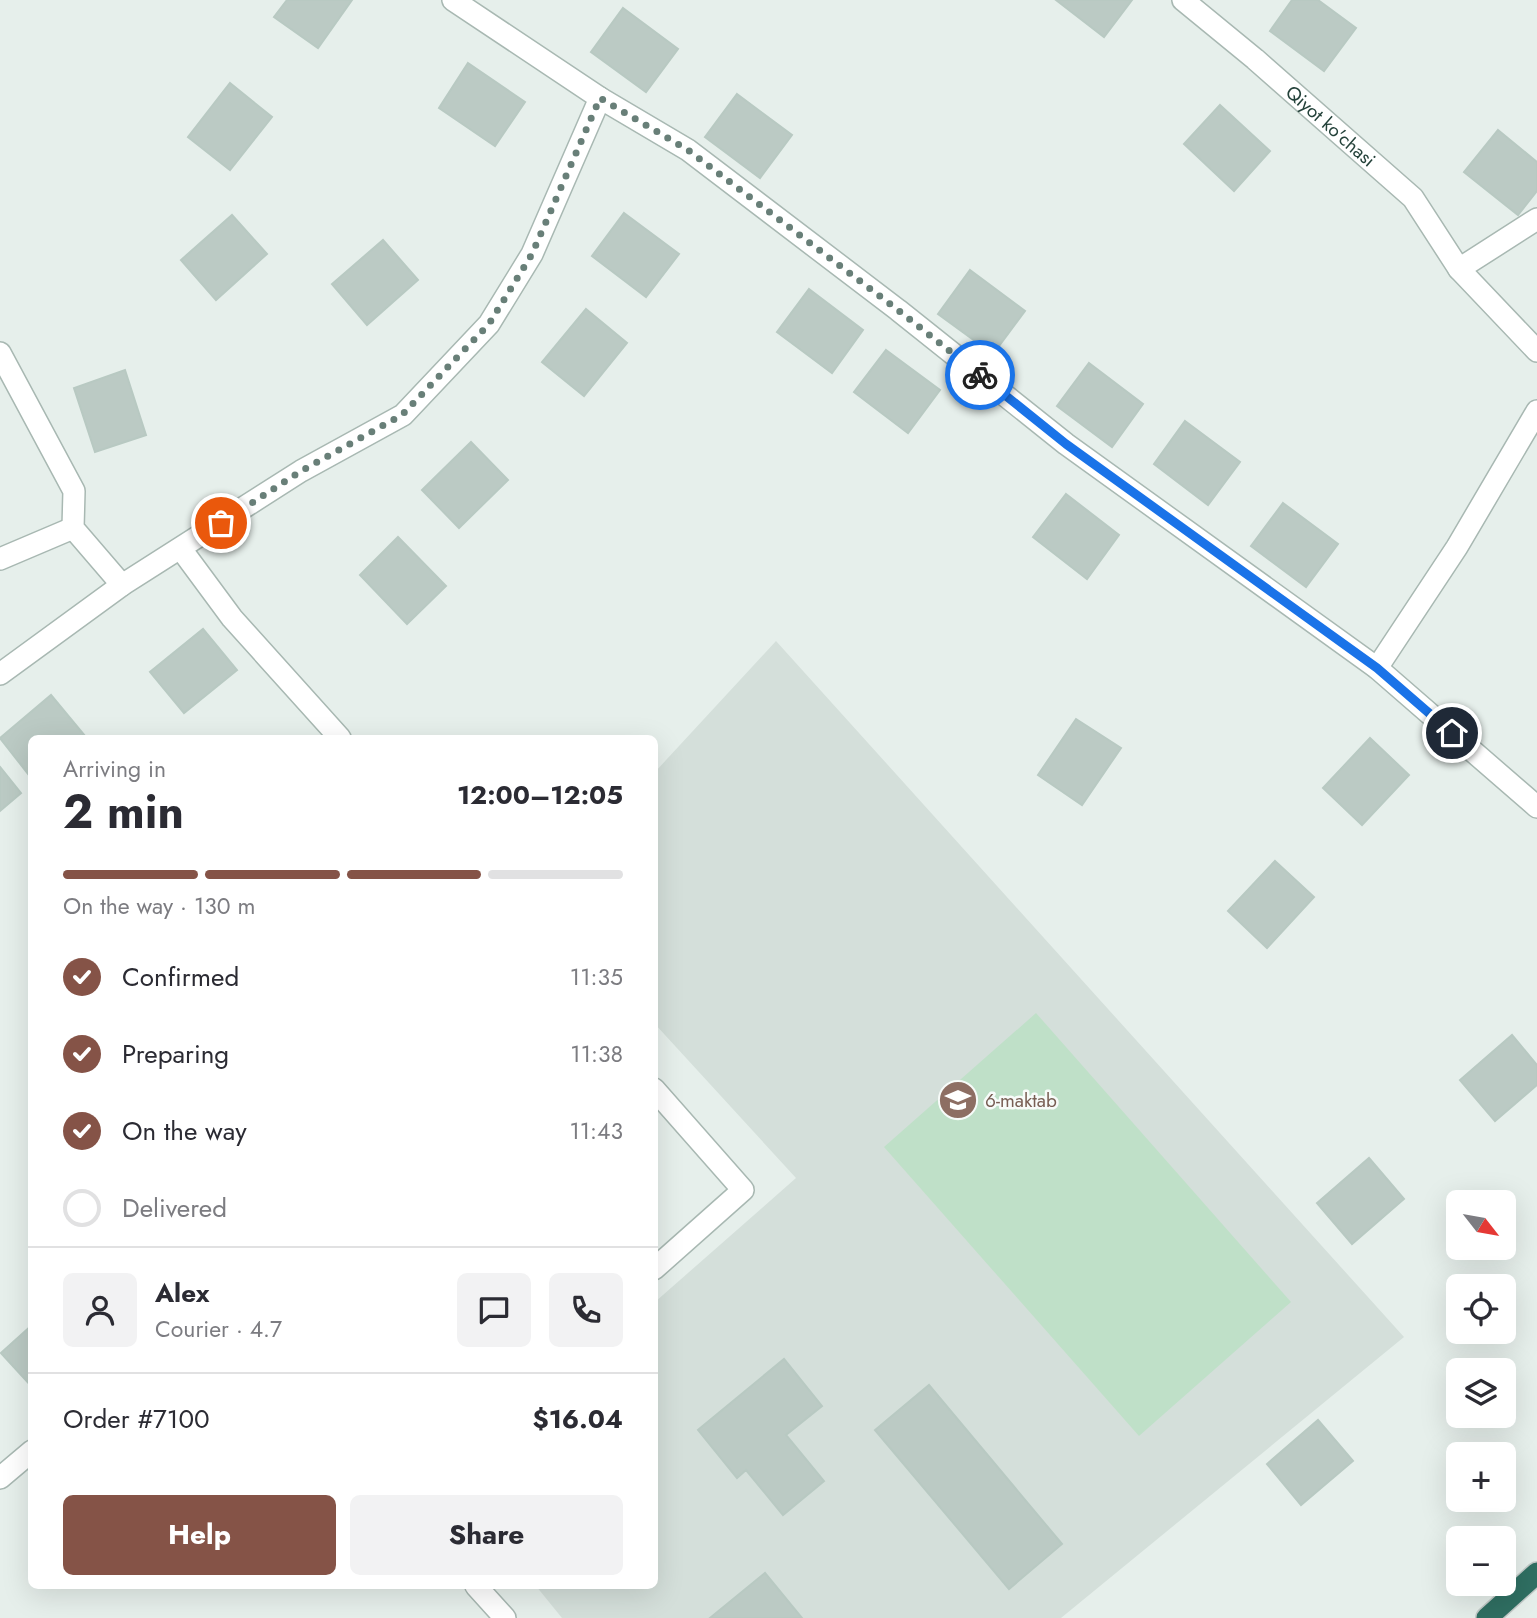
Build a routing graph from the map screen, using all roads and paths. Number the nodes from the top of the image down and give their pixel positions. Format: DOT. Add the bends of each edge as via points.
graph roads {
  1 [pos="453,0"];
  2 [pos="1183,0"];
  3 [pos="600,98"];
  4 [pos="1537,219"];
  5 [pos="1459,269"];
  6 [pos="1537,351"];
  7 [pos="0,353"];
  8 [pos="1537,411"];
  9 [pos="72,528"];
  10 [pos="181,549"];
  11 [pos="0,559"];
  12 [pos="122,585"];
  13 [pos="1377,668"];
  14 [pos="0,674"];
  15 [pos="337,735"];
  16 [pos="1537,807"];
  17 [pos="658,1094"];
  18 [pos="658,1265"];
  19 [pos="28,1454"];
  20 [pos="0,1478"];
  21 [pos="1537,1573"];
  22 [pos="479,1589"];
  23 [pos="505,1618"];
  24 [pos="1487,1618"];
  1 -- 3 [label="street"];
  2 -- 5 [label="street, Qiyot ko'chasi" via="1413,198"];
  3 -- 10 [label="street" via="532,254 489,324 402,415 301,471"];
  3 -- 13 [label="street" via="688,150 1066,444"];
  4 -- 5 [label="street"];
  5 -- 6 [label="street, Qiyot ko'chasi"];
  7 -- 9 [label="street" via="74,491"];
  8 -- 13 [label="street" via="1457,547"];
  9 -- 11 [label="street"];
  9 -- 12 [label="street"];
  10 -- 12 [label="street"];
  10 -- 15 [label="street" via="232,618"];
  12 -- 14 [label="street"];
  13 -- 16 [label="street"];
  17 -- 18 [label="street" via="743,1191"];
  19 -- 20 [label="street"];
  21 -- 24 [label="highway"];
  22 -- 23 [label="street"];
}
